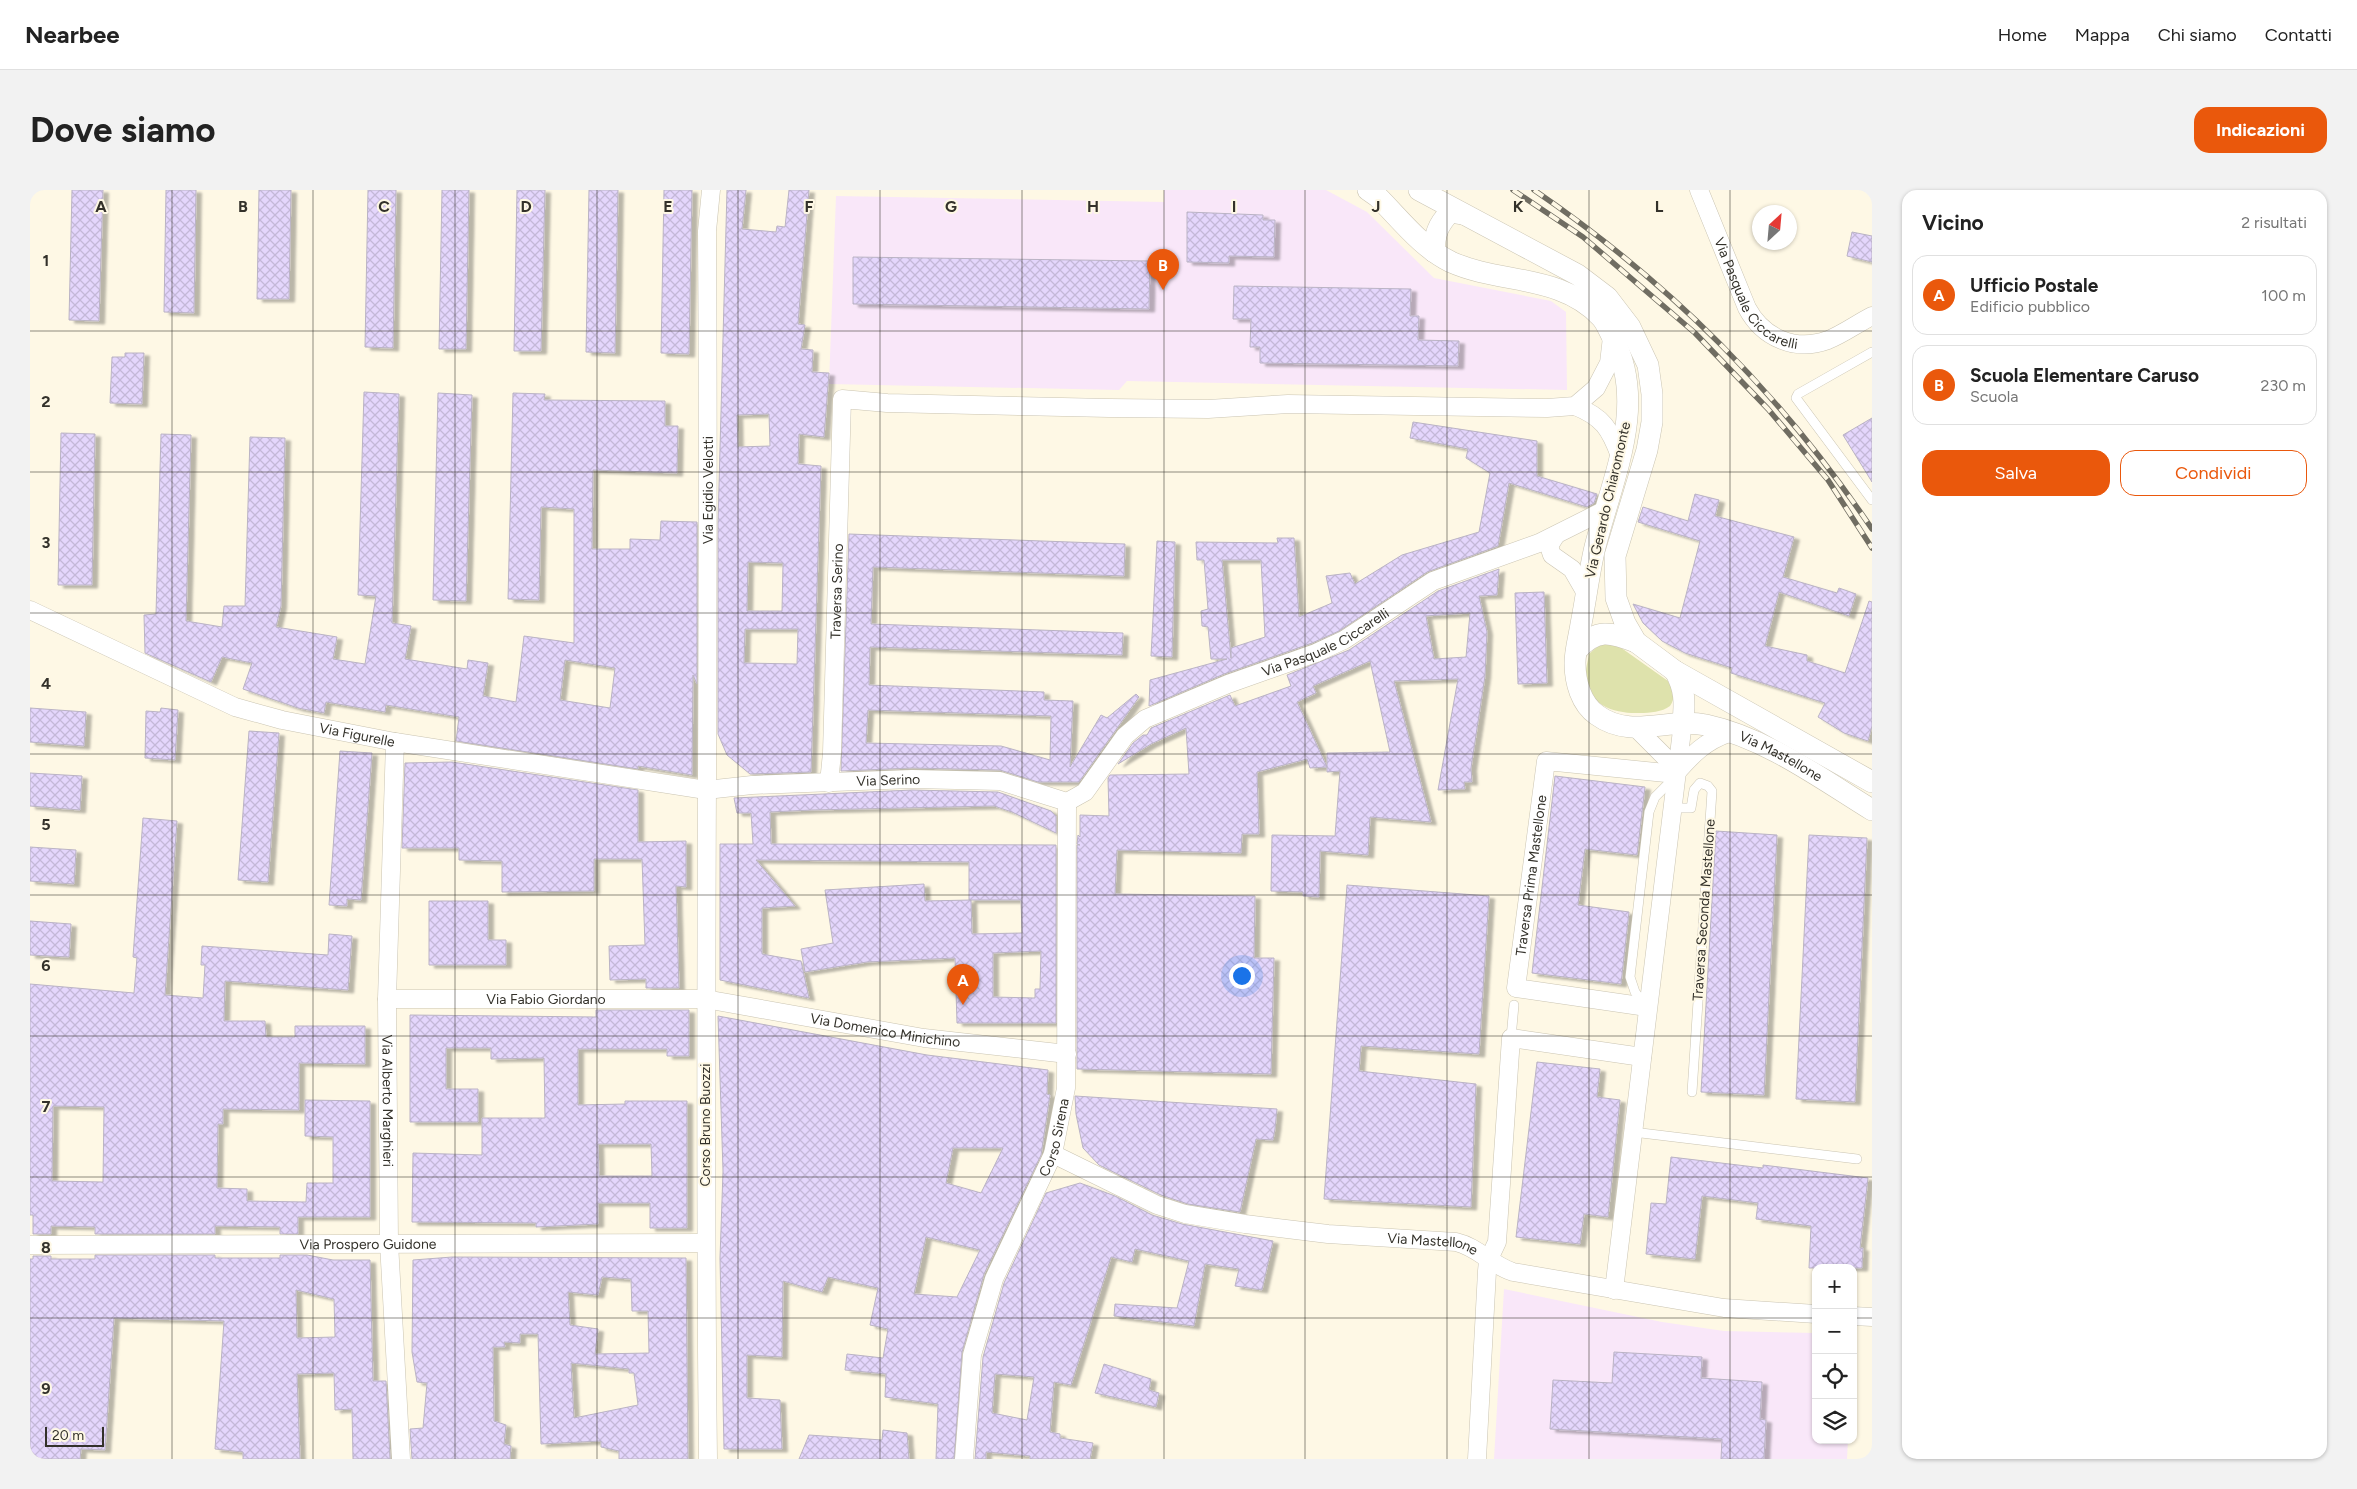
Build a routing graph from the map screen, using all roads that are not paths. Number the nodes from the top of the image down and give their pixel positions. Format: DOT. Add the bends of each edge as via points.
graph roads {
  1 [pos="711,190"];
  2 [pos="1368,190"];
  3 [pos="1419,190"];
  4 [pos="1699,190"];
  5 [pos="1462,214"];
  6 [pos="1434,252"];
  7 [pos="1872,316"];
  8 [pos="1612,337"];
  9 [pos="1872,352"];
  10 [pos="1575,406"];
  11 [pos="1620,456"];
  12 [pos="1872,500"];
  13 [pos="1606,510"];
  14 [pos="1556,535"];
  15 [pos="1586,595"];
  16 [pos="30,610"];
  17 [pos="1636,642"];
  18 [pos="1577,650"];
  19 [pos="1675,671"];
  20 [pos="1743,710"];
  21 [pos="1683,722"];
  22 [pos="1637,729"];
  23 [pos="1729,733"];
  24 [pos="395,742"];
  25 [pos="1676,775"];
  26 [pos="1872,782"];
  27 [pos="829,783"];
  28 [pos="706,790"];
  29 [pos="1067,802"];
  30 [pos="1672,808"];
  31 [pos="1872,810"];
  32 [pos="386,999"];
  33 [pos="705,999"];
  34 [pos="1514,1005"];
  35 [pos="1647,1007"];
  36 [pos="1511,1038"];
  37 [pos="1067,1054"];
  38 [pos="1642,1057"];
  39 [pos="1692,1092"];
  40 [pos="1633,1132"];
  41 [pos="1053,1154"];
  42 [pos="1857,1159"];
  43 [pos="389,1243"];
  44 [pos="705,1243"];
  45 [pos="30,1245"];
  46 [pos="1488,1261"];
  47 [pos="1614,1290"];
  48 [pos="1812,1314"];
  49 [pos="1857,1316"];
  50 [pos="1872,1317"];
  51 [pos="401,1459"];
  52 [pos="708,1459"];
  53 [pos="964,1459"];
  54 [pos="1477,1459"];
  1 -- 28 [label="street, Via Egidio Velotti" via="707,231"];
  2 -- 6 [label="street, Via Gerardo Chiaromonte"];
  3 -- 5 [label="street, Via Gerardo Chiaromonte"];
  4 -- 7 [label="street, Via Pasquale Ciccarelli" via="1755,323 1765,332 1805,345 1828,340"];
  5 -- 6 [label="street" via="1450,212 1436,229"];
  5 -- 17 [label="street, Via Gerardo Chiaromonte" via="1541,253 1607,297 1630,327 1648,365 1652,422 1647,450 1615,556 1614,577 1616,598"];
  6 -- 8 [label="street, Via Gerardo Chiaromonte" via="1468,267 1572,294 1602,318"];
  8 -- 10 [label="street" via="1609,363 1603,377 1596,388"];
  8 -- 11 [label="street, Via Gerardo Chiaromonte" via="1620,352 1630,392 1627,430"];
  9 -- 12 [label="lane" via="1796,398"];
  10 -- 11 [label="street" via="1591,412 1602,421"];
  10 -- 27 [label="street, Traversa Serino" via="1288,404 1208,409 887,403 842,399"];
  11 -- 13 [label="street, Via Gerardo Chiaromonte"];
  13 -- 14 [label="street, Via Pasquale Ciccarelli"];
  13 -- 15 [label="street, Via Gerardo Chiaromonte" via="1594,550"];
  14 -- 15 [label="street" via="1549,546 1552,555 1572,569"];
  14 -- 29 [label="street, Via Pasquale Ciccarelli" via="1433,581 1344,640 1316,653 1235,682 1145,720 1125,736 1085,792"];
  15 -- 18 [label="street, Via Gerardo Chiaromonte"];
  16 -- 24 [label="street, Via Figurelle" via="235,707 282,720"];
  17 -- 18 [label="street" via="1613,633 1585,641"];
  17 -- 19 [label="street, Via Gerardo Chiaromonte"];
  18 -- 22 [label="street, Via Gerardo Chiaromonte" via="1575,662 1580,696 1596,715 1615,725"];
  19 -- 20 [label="street, Via Gerardo Chiaromonte"];
  19 -- 21 [label="street" via="1683,685"];
  20 -- 26 [label="street, Via Mastellone"];
  21 -- 22 [label="street, Via Gerardo Chiaromonte"];
  21 -- 23 [label="street, Via Mastellone"];
  21 -- 25 [label="street"];
  22 -- 25 [label="street" via="1667,759"];
  23 -- 25 [label="street" via="1712,739"];
  23 -- 31 [label="street, Via Mastellone" via="1754,740"];
  24 -- 28 [label="street, Via Figurelle"];
  24 -- 32 [label="street, Via Alberto Marghieri"];
  25 -- 30 [label="street"];
  25 -- 35 [label="lane" via="1655,797 1649,812 1630,977 1635,992"];
  25 -- 35 [label="street, Traversa Prima Mastellone" via="1546,761 1516,988"];
  27 -- 28 [label="street, Via Serino"];
  27 -- 29 [label="street, Via Serino" via="912,779 1000,781"];
  28 -- 33 [label="street, Corso Bruno Buozzi"];
  29 -- 37 [label="street, Corso Sirena"];
  30 -- 35 [label="street"];
  30 -- 39 [label="lane, Traversa Seconda Mastellone" via="1691,808 1694,790 1700,783 1712,791"];
  32 -- 33 [label="street, Via Fabio Giordano"];
  32 -- 43 [label="street, Via Alberto Marghieri"];
  33 -- 37 [label="street, Via Domenico Minichino" via="924,1038"];
  33 -- 44 [label="street, Corso Bruno Buozzi"];
  34 -- 36 [label="lane"];
  35 -- 38 [label="street"];
  36 -- 38 [label="street"];
  36 -- 46 [label="street" via="1497,1242"];
  37 -- 41 [label="street, Corso Sirena" via="1066,1088"];
  38 -- 40 [label="street"];
  40 -- 42 [label="lane"];
  40 -- 47 [label="street"];
  41 -- 46 [label="street, Via Mastellone" via="1157,1205 1185,1214 1328,1234 1456,1242 1471,1245"];
  41 -- 53 [label="street, Corso Sirena" via="994,1279 972,1355"];
  43 -- 44 [label="street, Via Prospero Guidone"];
  43 -- 45 [label="street, Via Prospero Guidone"];
  43 -- 51 [label="street, Via Alberto Marghieri"];
  44 -- 52 [label="street, Corso Bruno Buozzi"];
  46 -- 47 [label="street, Via Mastellone" via="1513,1272"];
  46 -- 54 [label="street"];
  47 -- 48 [label="street, Via Mastellone" via="1724,1308"];
  49 -- 50 [label="street"];
}
